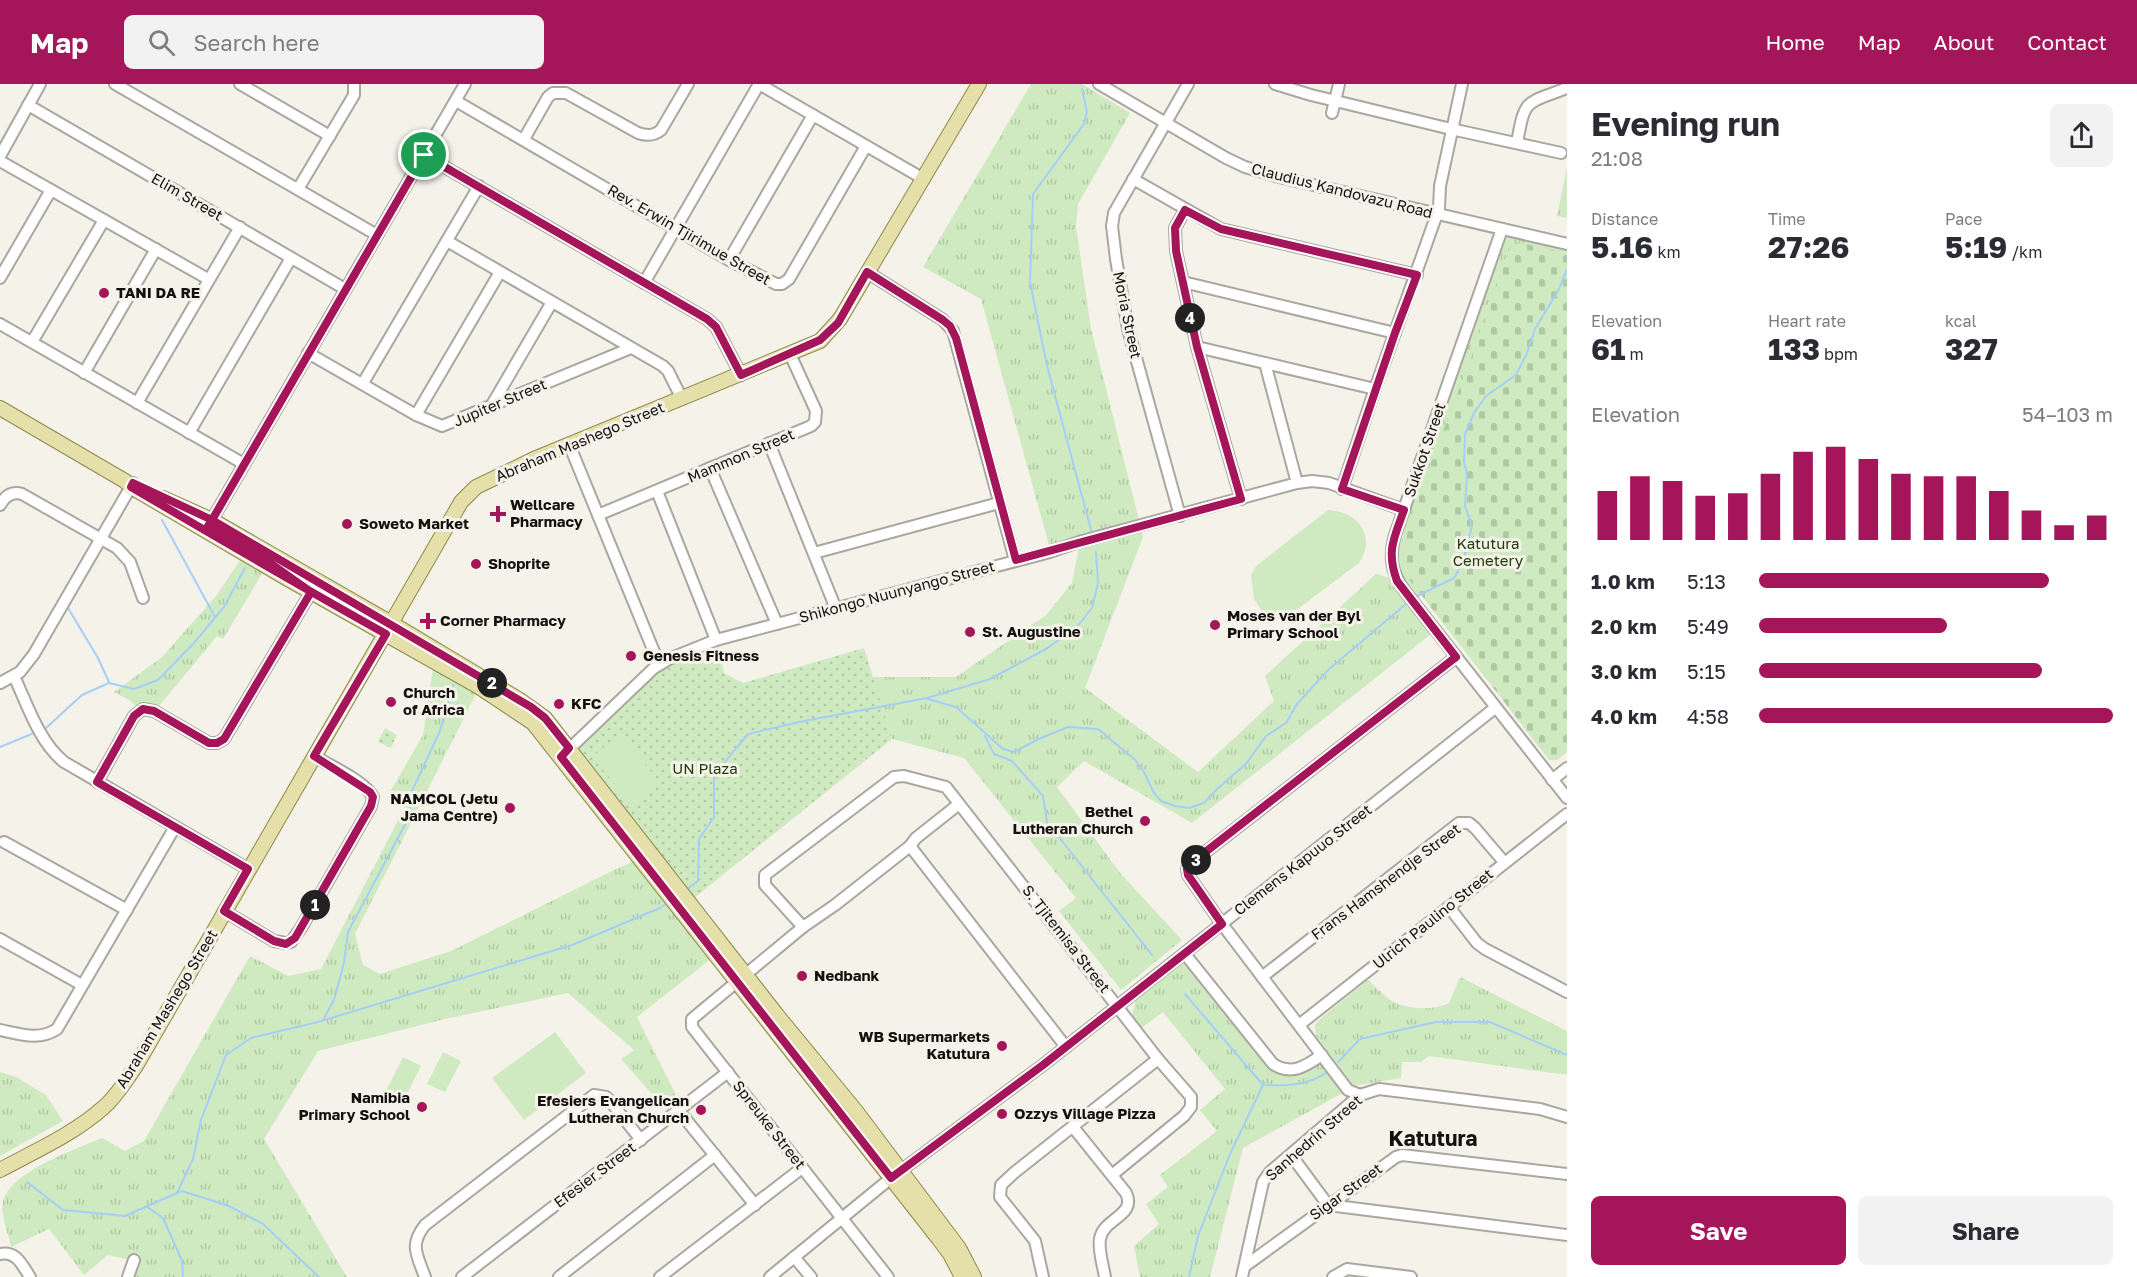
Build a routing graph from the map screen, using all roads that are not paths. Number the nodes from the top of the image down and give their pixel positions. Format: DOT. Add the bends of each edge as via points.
graph roads {
  1 [pos="40,84"];
  2 [pos="115,84"];
  3 [pos="240,84"];
  4 [pos="354,84"];
  5 [pos="465,84"];
  6 [pos="688,84"];
  7 [pos="759,84"];
  8 [pos="1099,84"];
  9 [pos="1188,84"];
  10 [pos="1275,84"];
  11 [pos="1340,84"];
  12 [pos="1462,84"];
  13 [pos="974,86"];
  14 [pos="1567,88"];
  15 [pos="456,101"];
  16 [pos="1335,101"];
  17 [pos="28,105"];
  18 [pos="1332,113"];
  19 [pos="813,115"];
  20 [pos="1166,123"];
  21 [pos="1451,129"];
  22 [pos="330,136"];
  23 [pos="524,139"];
  24 [pos="1516,143"];
  25 [pos="866,146"];
  26 [pos="1561,153"];
  27 [pos="424,155"];
  28 [pos="0,158"];
  29 [pos="922,178"];
  30 [pos="1133,179"];
  31 [pos="478,186"];
  32 [pos="298,189"];
  33 [pos="51,190"];
  34 [pos="1185,210"];
  35 [pos="1438,214"];
  36 [pos="104,220"];
  37 [pos="240,227"];
  38 [pos="676,228"];
  39 [pos="1502,229"];
  40 [pos="377,235"];
  41 [pos="447,241"];
  42 [pos="1567,244"];
  43 [pos="156,249"];
  44 [pos="291,258"];
  45 [pos="729,260"];
  46 [pos="500,272"];
  47 [pos="867,272"];
  48 [pos="1417,275"];
  49 [pos="0,278"];
  50 [pos="208,279"];
  51 [pos="1183,282"];
  52 [pos="645,283"];
  53 [pos="345,289"];
  54 [pos="552,302"];
  55 [pos="0,324"];
  56 [pos="1395,333"];
  57 [pos="32,342"];
  58 [pos="1197,347"];
  59 [pos="632,348"];
  60 [pos="308,353"];
  61 [pos="790,354"];
  62 [pos="1265,363"];
  63 [pos="84,373"];
  64 [pos="741,375"];
  65 [pos="363,383"];
  66 [pos="1375,389"];
  67 [pos="682,399"];
  68 [pos="137,403"];
  69 [pos="0,408"];
  70 [pos="490,408"];
  71 [pos="416,415"];
  72 [pos="189,433"];
  73 [pos="769,443"];
  74 [pos="569,444"];
  75 [pos="244,464"];
  76 [pos="710,468"];
  77 [pos="1298,483"];
  78 [pos="130,484"];
  79 [pos="1342,489"];
  80 [pos="657,491"];
  81 [pos="1241,499"];
  82 [pos="999,503"];
  83 [pos="0,505"];
  84 [pos="1404,510"];
  85 [pos="598,515"];
  86 [pos="1180,516"];
  87 [pos="209,526"];
  88 [pos="100,538"];
  89 [pos="814,553"];
  90 [pos="1016,560"];
  91 [pos="307,590"];
  92 [pos="143,598"];
  93 [pos="836,609"];
  94 [pos="777,624"];
  95 [pos="389,629"];
  96 [pos="716,640"];
  97 [pos="1456,657"];
  98 [pos="659,664"];
  99 [pos="14,676"];
  100 [pos="0,682"];
  101 [pos="1495,708"];
  102 [pos="565,752"];
  103 [pos="314,756"];
  104 [pos="1567,768"];
  105 [pos="1552,780"];
  106 [pos="97,782"];
  107 [pos="1567,798"];
  108 [pos="959,804"];
  109 [pos="1567,814"];
  110 [pos="175,827"];
  111 [pos="4,842"];
  112 [pos="910,846"];
  113 [pos="1504,862"];
  114 [pos="248,869"];
  115 [pos="1449,907"];
  116 [pos="127,910"];
  117 [pos="224,911"];
  118 [pos="1222,924"];
  119 [pos="803,927"];
  120 [pos="0,939"];
  121 [pos="1185,954"];
  122 [pos="1262,977"];
  123 [pos="742,979"];
  124 [pos="82,986"];
  125 [pos="1567,992"];
  126 [pos="1118,1006"];
  127 [pos="1299,1025"];
  128 [pos="0,1030"];
  129 [pos="1066,1047"];
  130 [pos="1322,1055"];
  131 [pos="1158,1059"];
  132 [pos="728,1072"];
  133 [pos="1360,1095"];
  134 [pos="680,1111"];
  135 [pos="1567,1117"];
  136 [pos="1073,1127"];
  137 [pos="641,1140"];
  138 [pos="715,1155"];
  139 [pos="1291,1155"];
  140 [pos="802,1168"];
  141 [pos="0,1170"];
  142 [pos="896,1174"];
  143 [pos="1567,1174"];
  144 [pos="1112,1175"];
  145 [pos="754,1205"];
  146 [pos="1328,1205"];
  147 [pos="843,1218"];
  148 [pos="1567,1235"];
  149 [pos="0,1254"];
  150 [pos="794,1257"];
  151 [pos="134,1260"];
  152 [pos="1244,1271"];
  153 [pos="1371,1275"];
  154 [pos="30,1277"];
  155 [pos="128,1277"];
  156 [pos="425,1277"];
  157 [pos="462,1277"];
  158 [pos="559,1277"];
  159 [pos="660,1277"];
  160 [pos="770,1277"];
  161 [pos="811,1277"];
  162 [pos="888,1277"];
  163 [pos="962,1277"];
  164 [pos="974,1277"];
  165 [pos="1043,1277"];
  166 [pos="1105,1277"];
  167 [pos="1333,1277"];
  168 [pos="1410,1277"];
  1 -- 17 [label="street"];
  2 -- 32 [label="street"];
  3 -- 22 [label="street"];
  4 -- 22 [label="street" via="354,95"];
  5 -- 15 [label="street"];
  6 -- 23 [label="street" via="656,134 638,134 566,93 553,93"];
  7 -- 19 [label="street"];
  7 -- 38 [label="street"];
  8 -- 20 [label="street, Claudius Kandovazu Road"];
  9 -- 20 [label="street, Moria Street"];
  10 -- 16 [label="street"];
  11 -- 16 [label="street"];
  12 -- 21 [label="street"];
  13 -- 29 [label="main road, Abraham Mashego Street"];
  14 -- 24 [label="street" via="1527,105"];
  15 -- 23 [label="street, Rev. Erwin Tjirimue Street"];
  15 -- 27 [label="street"];
  16 -- 18 [label="street"];
  16 -- 21 [label="street"];
  17 -- 28 [label="street"];
  17 -- 37 [label="street, Elim Street"];
  19 -- 25 [label="street"];
  19 -- 45 [label="street"];
  20 -- 30 [label="street, Moria Street"];
  20 -- 35 [label="street, Claudius Kandovazu Road" via="1245,167"];
  21 -- 24 [label="street"];
  21 -- 35 [label="street"];
  22 -- 32 [label="street"];
  23 -- 38 [label="street, Rev. Erwin Tjirimue Street"];
  24 -- 26 [label="street"];
  25 -- 29 [label="street"];
  25 -- 45 [label="street, Rev. Erwin Tjirimue Street" via="785,282 770,283"];
  27 -- 31 [label="street"];
  27 -- 40 [label="street"];
  28 -- 33 [label="street"];
  29 -- 47 [label="main road, Abraham Mashego Street"];
  30 -- 34 [label="street"];
  30 -- 86 [label="street, Moria Street" via="1113,218 1116,259 1128,329"];
  31 -- 41 [label="street"];
  31 -- 52 [label="street"];
  32 -- 40 [label="street"];
  33 -- 36 [label="street"];
  33 -- 49 [label="street"];
  34 -- 48 [label="street" via="1221,229"];
  34 -- 51 [label="street" via="1175,228"];
  35 -- 39 [label="street, Claudius Kandovazu Road"];
  35 -- 48 [label="street"];
  36 -- 43 [label="street"];
  36 -- 57 [label="street"];
  37 -- 44 [label="street, Elim Street"];
  37 -- 50 [label="street"];
  38 -- 45 [label="street, Rev. Erwin Tjirimue Street"];
  38 -- 52 [label="street"];
  39 -- 42 [label="street, Claudius Kandovazu Road"];
  39 -- 84 [label="street, Sukkot Street"];
  40 -- 53 [label="street"];
  41 -- 46 [label="street"];
  41 -- 65 [label="street"];
  43 -- 50 [label="street"];
  43 -- 63 [label="street"];
  44 -- 53 [label="street, Elim Street"];
  44 -- 72 [label="street"];
  46 -- 54 [label="street"];
  46 -- 71 [label="street"];
  47 -- 61 [label="main road, Abraham Mashego Street" via="832,330"];
  47 -- 82 [label="street" via="943,320 954,332"];
  48 -- 56 [label="street"];
  50 -- 68 [label="street"];
  51 -- 56 [label="street"];
  51 -- 58 [label="street"];
  52 -- 64 [label="street" via="712,323"];
  53 -- 60 [label="street"];
  54 -- 59 [label="street"];
  54 -- 70 [label="street"];
  55 -- 57 [label="street"];
  56 -- 66 [label="street"];
  57 -- 63 [label="street"];
  58 -- 62 [label="street"];
  58 -- 81 [label="street"];
  59 -- 67 [label="street" via="665,368"];
  59 -- 70 [label="street, Jupiter Street"];
  60 -- 65 [label="street, Jupiter Street"];
  60 -- 75 [label="street"];
  61 -- 64 [label="main road, Abraham Mashego Street"];
  61 -- 73 [label="street, Mammon Street" via="817,416 807,428"];
  62 -- 66 [label="street"];
  62 -- 77 [label="street"];
  63 -- 68 [label="street"];
  64 -- 67 [label="main road, Abraham Mashego Street"];
  65 -- 71 [label="street, Jupiter Street"];
  66 -- 79 [label="street"];
  67 -- 74 [label="main road, Abraham Mashego Street"];
  68 -- 72 [label="street"];
  69 -- 78 [label="main road"];
  70 -- 71 [label="street, Jupiter Street" via="442,426"];
  72 -- 75 [label="street"];
  73 -- 76 [label="street, Mammon Street"];
  73 -- 89 [label="street"];
  74 -- 85 [label="street"];
  74 -- 95 [label="main road, Abraham Mashego Street" via="476,487 461,502"];
  75 -- 87 [label="street"];
  76 -- 80 [label="street, Mammon Street"];
  76 -- 94 [label="street"];
  77 -- 79 [label="street, Shikongo Nuunyango Street" via="1319,481"];
  77 -- 81 [label="street, Shikongo Nuunyango Street"];
  78 -- 87 [label="main road"];
  78 -- 88 [label="street"];
  79 -- 84 [label="street, Shikongo Nuunyango Street"];
  80 -- 85 [label="street, Mammon Street"];
  80 -- 96 [label="street"];
  81 -- 86 [label="street, Shikongo Nuunyango Street"];
  82 -- 89 [label="street"];
  82 -- 90 [label="street"];
  83 -- 88 [label="street" via="12,493 22,494"];
  84 -- 97 [label="street, Sukkot Street" via="1392,546 1392,567 1397,581"];
  85 -- 98 [label="street"];
  86 -- 90 [label="street, Shikongo Nuunyango Street"];
  87 -- 91 [label="main road"];
  87 -- 95 [label="main road"];
  88 -- 92 [label="street" via="130,562"];
  88 -- 99 [label="street" via="39,646"];
  89 -- 93 [label="street"];
  90 -- 93 [label="street, Shikongo Nuunyango Street"];
  91 -- 95 [label="main road"];
  91 -- 106 [label="street" via="224,739 209,743 154,711 143,709 134,716"];
  93 -- 94 [label="street, Shikongo Nuunyango Street"];
  94 -- 96 [label="street, Shikongo Nuunyango Street"];
  95 -- 102 [label="main road" via="531,707 545,718"];
  95 -- 103 [label="main road, Abraham Mashego Street"];
  96 -- 98 [label="street, Shikongo Nuunyango Street"];
  97 -- 101 [label="street, Sukkot Street"];
  97 -- 118 [label="street" via="1190,864 1188,875"];
  98 -- 102 [label="street, Shikongo Nuunyango Street"];
  99 -- 100 [label="street"];
  99 -- 106 [label="street" via="57,758"];
  101 -- 105 [label="street, Sukkot Street"];
  101 -- 118 [label="street, Clemens Kapuuo Street"];
  102 -- 123 [label="main road"];
  103 -- 114 [label="main road, Abraham Mashego Street"];
  103 -- 117 [label="street" via="361,784 373,797 301,928 291,942 279,943"];
  104 -- 105 [label="street"];
  105 -- 107 [label="street, Sukkot Street"];
  106 -- 110 [label="street"];
  108 -- 112 [label="street"];
  108 -- 119 [label="street, S. Tjitemisa Street" via="943,785 894,777 765,875 765,885"];
  108 -- 126 [label="street, S. Tjitemisa Street"];
  109 -- 113 [label="street, Ulrich Paulino Street"];
  110 -- 114 [label="street"];
  110 -- 116 [label="street"];
  111 -- 116 [label="street"];
  112 -- 119 [label="street"];
  112 -- 129 [label="street"];
  113 -- 115 [label="street, Ulrich Paulino Street"];
  113 -- 122 [label="street, Frans Hamshendje Street" via="1475,828 1459,823"];
  114 -- 117 [label="main road, Abraham Mashego Street"];
  115 -- 125 [label="street" via="1485,949"];
  115 -- 127 [label="street, Ulrich Paulino Street"];
  116 -- 124 [label="street"];
  117 -- 141 [label="main road, Abraham Mashego Street" via="136,1066 110,1101 75,1130"];
  118 -- 121 [label="street, Clemens Kapuuo Street"];
  118 -- 122 [label="street"];
  119 -- 123 [label="street"];
  120 -- 124 [label="street"];
  121 -- 126 [label="street, Clemens Kapuuo Street"];
  121 -- 130 [label="street" via="1273,1064 1296,1070"];
  122 -- 127 [label="street"];
  123 -- 132 [label="street, Spreuke Street" via="692,1019 692,1026"];
  123 -- 142 [label="main road"];
  124 -- 128 [label="street" via="63,1020 50,1034 34,1036"];
  126 -- 129 [label="street, Clemens Kapuuo Street"];
  126 -- 131 [label="street, S. Tjitemisa Street"];
  127 -- 130 [label="street"];
  129 -- 142 [label="street, Clemens Kapuuo Street"];
  130 -- 133 [label="street" via="1348,1090"];
  131 -- 136 [label="street"];
  131 -- 144 [label="street, S. Tjitemisa Street" via="1188,1093 1191,1107"];
  132 -- 134 [label="street, Efesier Street"];
  132 -- 140 [label="street, Spreuke Street"];
  133 -- 135 [label="street, Sanhedrin Street" via="1391,1090 1540,1109"];
  133 -- 139 [label="street, Sanhedrin Street"];
  134 -- 137 [label="street, Efesier Street"];
  134 -- 138 [label="street"];
  136 -- 144 [label="street"];
  136 -- 165 [label="street" via="1006,1179 1000,1188 1000,1197 1035,1241"];
  137 -- 156 [label="street" via="606,1097 594,1095 425,1225 414,1244"];
  137 -- 157 [label="street, Efesier Street"];
  138 -- 145 [label="street"];
  138 -- 158 [label="street"];
  139 -- 146 [label="street"];
  139 -- 152 [label="street, Sanhedrin Street" via="1263,1182"];
  140 -- 145 [label="street"];
  140 -- 147 [label="street, Spreuke Street"];
  142 -- 147 [label="street, Clemens Kapuuo Street"];
  142 -- 163 [label="main road"];
  142 -- 164 [label="main road" via="959,1248"];
  143 -- 146 [label="street, Sigar Street" via="1402,1155"];
  144 -- 166 [label="street" via="1129,1201 1100,1237"];
  145 -- 159 [label="street"];
  146 -- 148 [label="street"];
  146 -- 152 [label="street, Sigar Street"];
  147 -- 150 [label="street, Clemens Kapuuo Street"];
  147 -- 162 [label="street, Spreuke Street"];
  149 -- 154 [label="street" via="9,1253 19,1259"];
  150 -- 160 [label="street, Clemens Kapuuo Street"];
  150 -- 161 [label="street"];
  151 -- 155 [label="street"];
  153 -- 167 [label="street" via="1347,1269"];
  153 -- 168 [label="street"];
}
